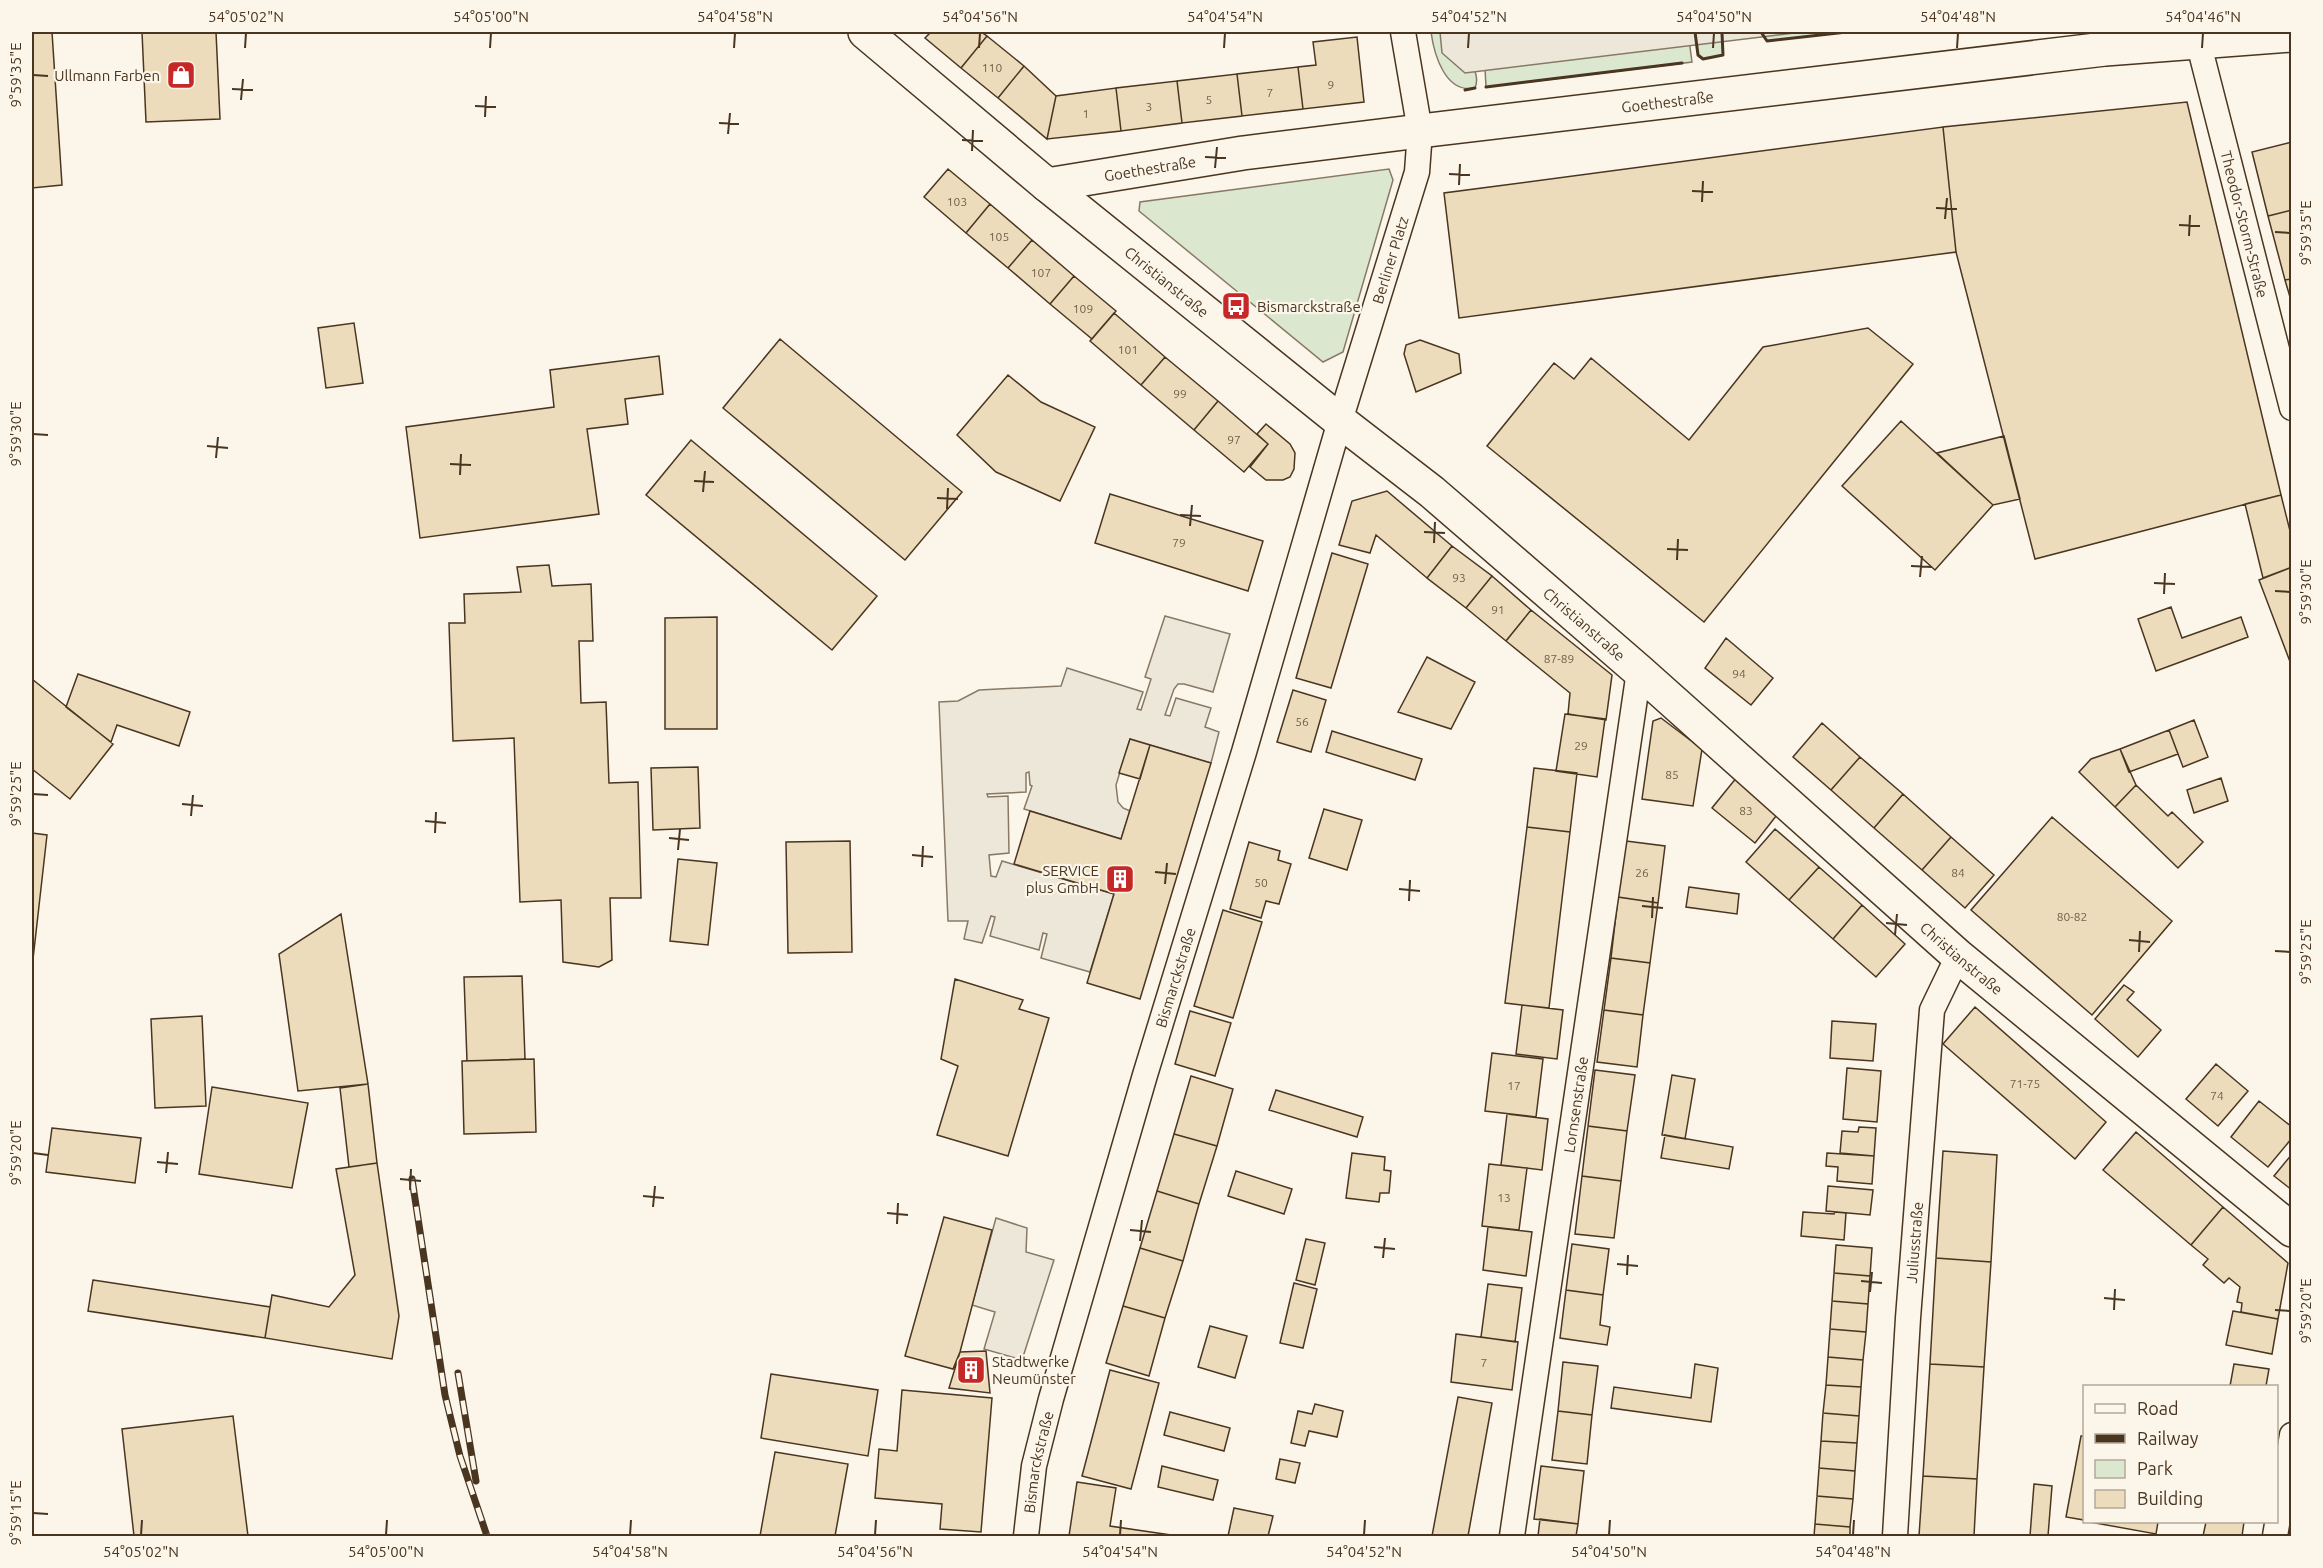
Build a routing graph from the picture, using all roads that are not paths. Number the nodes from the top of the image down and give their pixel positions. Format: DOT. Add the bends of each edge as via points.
graph roads {
  1 [pos="865,32"];
  2 [pos="1404,32"];
  3 [pos="2292,35"];
  4 [pos="2198,41"];
  5 [pos="1420,131"];
  6 [pos="1047,185"];
  7 [pos="2292,408"];
  8 [pos="1340,421"];
  9 [pos="1639,671"];
  10 [pos="1958,956"];
  11 [pos="2292,1230"];
  12 [pos="2292,1435"];
  13 [pos="2278,1518"];
  14 [pos="1026,1536"];
  15 [pos="1512,1536"];
  16 [pos="1895,1536"];
  1 -- 6 [label="street, Christianstraße"];
  2 -- 5 [label="street, Berliner Platz"];
  3 -- 4 [label="street, Goethestraße"];
  4 -- 5 [label="street, Goethestraße"];
  4 -- 7 [label="street, Theodor-Storm-Straße"];
  5 -- 6 [label="street, Goethestraße" via="1243,153"];
  5 -- 8 [label="street, Berliner Platz" via="1417,172"];
  6 -- 8 [label="street, Christianstraße"];
  8 -- 9 [label="street, Christianstraße" via="1432,492"];
  8 -- 14 [label="street, Bismarckstraße" via="1050,1399 1034,1466"];
  9 -- 10 [label="street, Christianstraße"];
  9 -- 15 [label="street, Lornsenstraße"];
  10 -- 11 [label="street, Christianstraße"];
  10 -- 16 [label="street, Juliusstraße" via="1932,1010"];
  12 -- 13 [label="street"];
}
